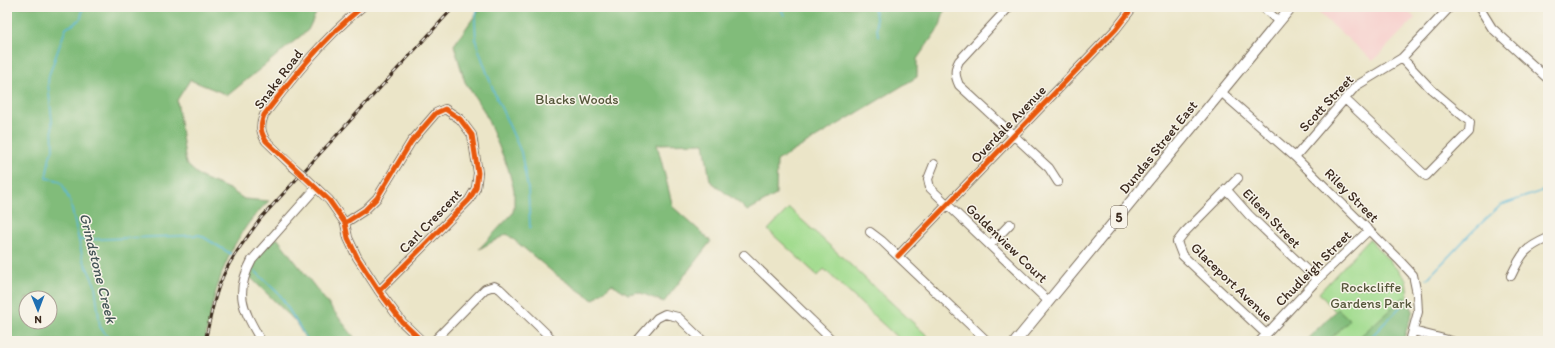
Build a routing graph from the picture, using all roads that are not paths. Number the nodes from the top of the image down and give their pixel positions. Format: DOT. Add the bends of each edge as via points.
graph roads {
  1 [pos="362,7"];
  2 [pos="1009,7"];
  3 [pos="1133,7"];
  4 [pos="1263,7"];
  5 [pos="1291,7"];
  6 [pos="1450,7"];
  7 [pos="1479,7"];
  8 [pos="1279,22"];
  9 [pos="1402,58"];
  10 [pos="1548,79"];
  11 [pos="1220,91"];
  12 [pos="1345,99"];
  13 [pos="1014,136"];
  14 [pos="1295,157"];
  15 [pos="934,164"];
  16 [pos="1238,178"];
  17 [pos="1058,182"];
  18 [pos="316,188"];
  19 [pos="1226,189"];
  20 [pos="947,204"];
  21 [pos="344,223"];
  22 [pos="1010,224"];
  23 [pos="1369,230"];
  24 [pos="870,232"];
  25 [pos="1548,238"];
  26 [pos="990,245"];
  27 [pos="744,255"];
  28 [pos="898,256"];
  29 [pos="1511,276"];
  30 [pos="1317,280"];
  31 [pos="379,291"];
  32 [pos="1048,301"];
  33 [pos="1413,331"];
  34 [pos="1266,334"];
  35 [pos="261,341"];
  36 [pos="422,341"];
  37 [pos="434,341"];
  38 [pos="554,341"];
  39 [pos="637,341"];
  40 [pos="703,341"];
  41 [pos="834,341"];
  42 [pos="987,341"];
  43 [pos="1016,341"];
  44 [pos="1260,341"];
  45 [pos="1410,341"];
  46 [pos="1452,341"];
  1 -- 18 [label="street, Snake Road, bridge" via="316,49 264,115 260,124 260,131 266,141"];
  2 -- 13 [label="street" via="955,68 959,85"];
  3 -- 13 [label="street, Overdale Avenue" via="1116,29"];
  4 -- 8 [label="street"];
  5 -- 8 [label="main road, Dundas Street East / 5"];
  6 -- 9 [label="street, Scott Street"];
  7 -- 10 [label="street" via="1492,28"];
  8 -- 11 [label="main road, Dundas Street East / 5"];
  9 -- 12 [label="street, Scott Street" via="1356,86"];
  9 -- 12 [label="street" via="1431,89 1470,122 1469,132 1426,176"];
  11 -- 14 [label="street, Riley Street"];
  11 -- 32 [label="main road, Dundas Street East / 5"];
  12 -- 14 [label="street, Scott Street"];
  13 -- 17 [label="street" via="1049,168"];
  13 -- 20 [label="street, Overdale Avenue"];
  14 -- 23 [label="street, Riley Street"];
  15 -- 20 [label="street, Goldenview Court" via="929,184"];
  16 -- 19 [label="street, Glaceport Avenue"];
  18 -- 21 [label="street, Snake Road" via="329,200"];
  18 -- 35 [label="street" via="252,260 245,273 243,303 248,319"];
  19 -- 30 [label="street, Eileen Street" via="1248,215"];
  19 -- 34 [label="street, Glaceport Avenue" via="1177,242 1182,255"];
  20 -- 26 [label="street, Goldenview Court"];
  20 -- 28 [label="street, Overdale Avenue"];
  21 -- 31 [label="street, Snake Road" via="357,257"];
  21 -- 31 [label="street, Carl Crescent" via="365,210 377,198 411,142 436,113 445,109 460,119 472,136 478,173 476,188 469,200"];
  22 -- 26 [label="street"];
  23 -- 30 [label="street, Chudleigh Street"];
  23 -- 33 [label="street, Riley Street" via="1413,275 1418,312"];
  24 -- 28 [label="street"];
  25 -- 29 [label="street" via="1523,252"];
  26 -- 32 [label="street, Goldenview Court"];
  27 -- 41 [label="street"];
  28 -- 42 [label="street"];
  30 -- 34 [label="street, Chudleigh Street"];
  31 -- 36 [label="street, Snake Road" via="402,322"];
  32 -- 43 [label="main road, Dundas Street East / 5"];
  33 -- 45 [label="street, Riley Street"];
  33 -- 46 [label="street"];
  34 -- 44 [label="street, Chudleigh Street"];
  37 -- 38 [label="street" via="485,289 494,286"];
  39 -- 40 [label="street" via="657,318 665,314 678,317"];
}
